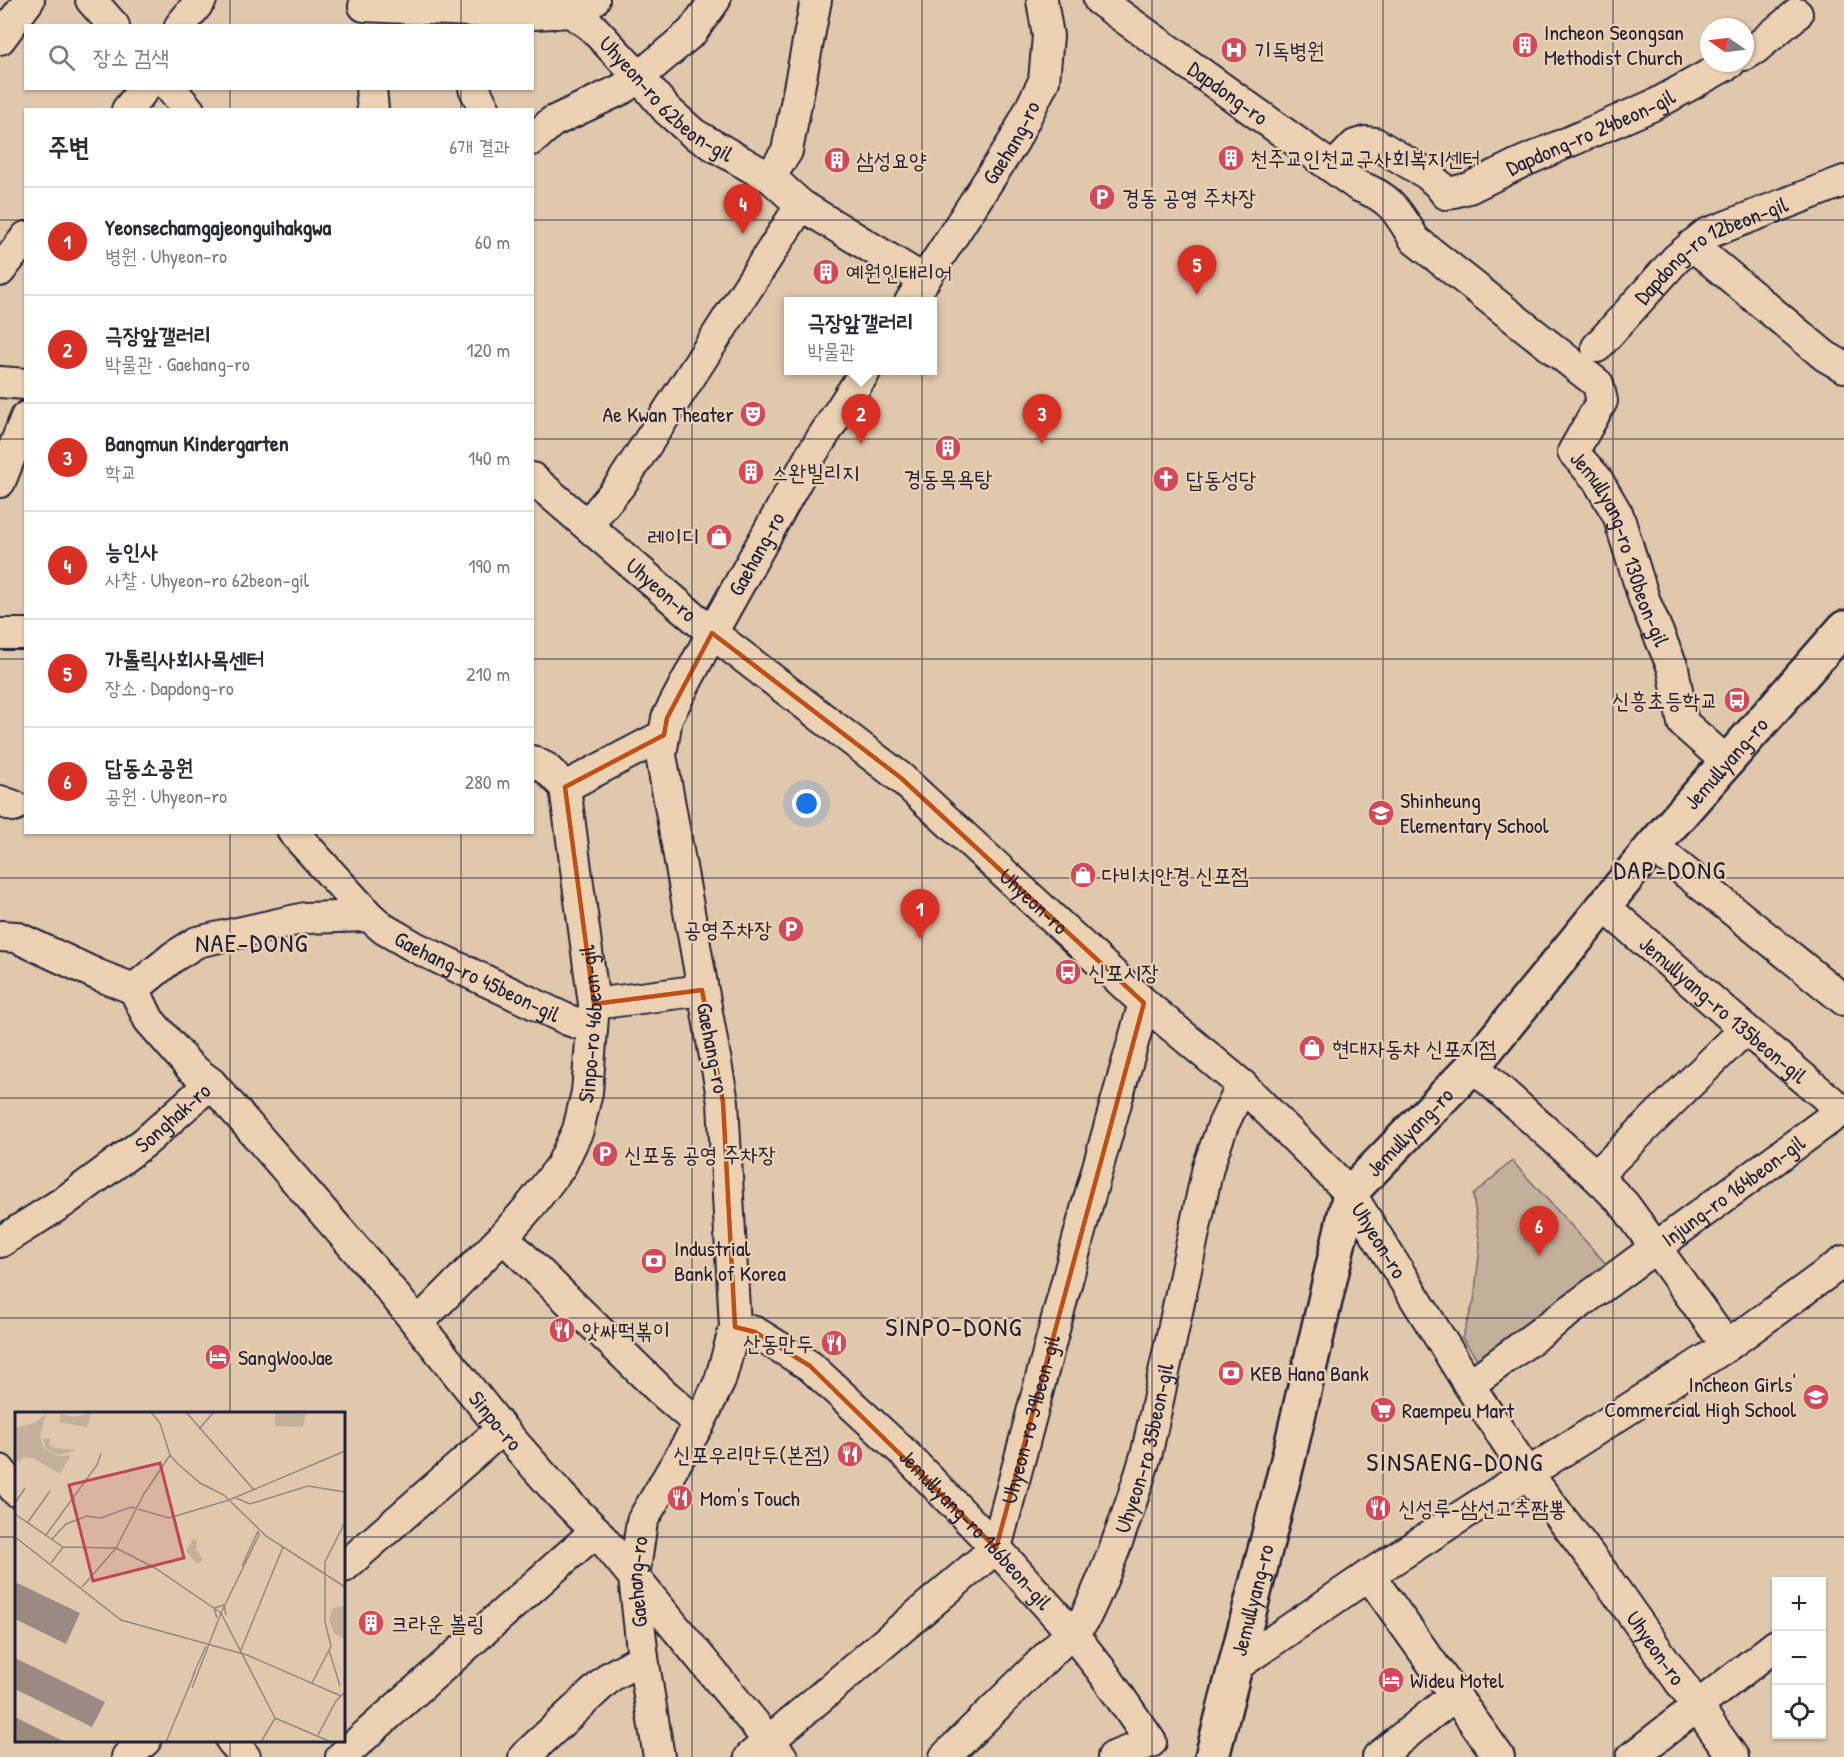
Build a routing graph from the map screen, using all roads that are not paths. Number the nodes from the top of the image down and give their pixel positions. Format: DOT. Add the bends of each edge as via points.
graph roads {
  1 [pos="29,0"];
  2 [pos="91,0"];
  3 [pos="201,0"];
  4 [pos="715,0"];
  5 [pos="816,0"];
  6 [pos="1042,0"];
  7 [pos="1099,0"];
  8 [pos="582,6"];
  9 [pos="363,10"];
  10 [pos="451,12"];
  11 [pos="1797,14"];
  12 [pos="112,24"];
  13 [pos="182,24"];
  14 [pos="0,39"];
  15 [pos="1754,50"];
  16 [pos="1714,72"];
  17 [pos="639,77"];
  18 [pos="142,90"];
  19 [pos="172,90"];
  20 [pos="371,90"];
  21 [pos="475,90"];
  22 [pos="129,108"];
  23 [pos="187,108"];
  24 [pos="373,108"];
  25 [pos="484,108"];
  26 [pos="534,138"];
  27 [pos="1333,168"];
  28 [pos="770,177"];
  29 [pos="1844,181"];
  30 [pos="1358,186"];
  31 [pos="801,205"];
  32 [pos="24,240"];
  33 [pos="1692,245"];
  34 [pos="0,271"];
  35 [pos="917,291"];
  36 [pos="1597,347"];
  37 [pos="1844,367"];
  38 [pos="863,375"];
  39 [pos="0,382"];
  40 [pos="24,384"];
  41 [pos="24,422"];
  42 [pos="534,480"];
  43 [pos="0,482"];
  44 [pos="587,525"];
  45 [pos="1844,628"];
  46 [pos="712,633"];
  47 [pos="0,634"];
  48 [pos="24,634"];
  49 [pos="664,735"];
  50 [pos="534,762"];
  51 [pos="1727,762"];
  52 [pos="565,786"];
  53 [pos="295,834"];
  54 [pos="1653,846"];
  55 [pos="1605,906"];
  56 [pos="369,916"];
  57 [pos="0,936"];
  58 [pos="134,989"];
  59 [pos="702,990"];
  60 [pos="1844,1000"];
  61 [pos="1144,1003"];
  62 [pos="593,1016"];
  63 [pos="1744,1029"];
  64 [pos="1473,1066"];
  65 [pos="212,1083"];
  66 [pos="1242,1085"];
  67 [pos="1843,1111"];
  68 [pos="1596,1176"];
  69 [pos="1350,1193"];
  70 [pos="503,1237"];
  71 [pos="1,1238"];
  72 [pos="1655,1248"];
  73 [pos="1844,1261"];
  74 [pos="418,1323"];
  75 [pos="735,1327"];
  76 [pos="1727,1346"];
  77 [pos="1469,1385"];
  78 [pos="699,1424"];
  79 [pos="502,1428"];
  80 [pos="0,1470"];
  81 [pos="1528,1474"];
  82 [pos="15,1490"];
  83 [pos="596,1531"];
  84 [pos="996,1548"];
  85 [pos="345,1566"];
  86 [pos="1369,1575"];
  87 [pos="634,1577"];
  88 [pos="1072,1633"];
  89 [pos="1772,1648"];
  90 [pos="643,1658"];
  91 [pos="1236,1666"];
  92 [pos="1455,1695"];
  93 [pos="1696,1707"];
  94 [pos="144,1742"];
  95 [pos="233,1742"];
  96 [pos="766,1752"];
  97 [pos="127,1757"];
  98 [pos="245,1757"];
  99 [pos="341,1757"];
  100 [pos="524,1757"];
  101 [pos="659,1757"];
  102 [pos="945,1757"];
  103 [pos="1113,1757"];
  104 [pos="1212,1757"];
  105 [pos="1378,1757"];
  106 [pos="1499,1757"];
  107 [pos="1632,1757"];
  108 [pos="1732,1757"];
  1 -- 14 [label="street"];
  2 -- 12 [label="street"];
  3 -- 13 [label="street"];
  4 -- 17 [label="street" via="692,32"];
  5 -- 28 [label="street" via="787,151"];
  6 -- 35 [label="street, Gaehang-ro" via="1048,36 1044,81 1014,141"];
  7 -- 27 [label="street, Dapdong-ro"];
  8 -- 10 [label="street" via="534,14"];
  8 -- 17 [label="street, Uhyeon-ro 62beon-gil" via="591,26"];
  9 -- 10 [label="street"];
  11 -- 15 [label="street"];
  16 -- 27 [label="street, Dapdong-ro 24beon-gil" via="1656,104 1469,188 1446,194 1427,174 1375,143 1355,145"];
  17 -- 26 [label="street" via="552,122"];
  17 -- 28 [label="street, Uhyeon-ro 62beon-gil" via="694,134"];
  18 -- 22 [label="street"];
  19 -- 23 [label="street"];
  20 -- 24 [label="street"];
  21 -- 25 [label="street"];
  27 -- 30 [label="street, Dapdong-ro"];
  28 -- 31 [label="street, Uhyeon-ro 62beon-gil"];
  29 -- 33 [label="street, Dapdong-ro 12beon-gil" via="1706,234"];
  30 -- 51 [label="street, Jemullyang-ro 130beon-gil" via="1375,192 1396,209 1415,240 1598,384 1602,401 1573,452 1597,479 1618,515 1645,602 1673,668 1683,723"];
  31 -- 35 [label="street, Uhyeon-ro 62beon-gil"];
  31 -- 44 [label="street" via="621,484"];
  32 -- 34 [label="street"];
  33 -- 36 [label="street, Dapdong-ro 12beon-gil"];
  33 -- 37 [label="street" via="1825,356"];
  38 -- 46 [label="street, Gaehang-ro" via="812,455"];
  39 -- 40 [label="street"];
  41 -- 43 [label="street"];
  42 -- 44 [label="street, Uhyeon-ro"];
  44 -- 46 [label="street, Uhyeon-ro"];
  45 -- 51 [label="main road, Jemullyang-ro"];
  46 -- 49 [label="street, Gaehang-ro" via="667,718"];
  46 -- 61 [label="street, Uhyeon-ro" via="901,778"];
  47 -- 48 [label="street"];
  49 -- 52 [label="street"];
  49 -- 59 [label="street, Gaehang-ro" via="662,755"];
  50 -- 52 [label="street"];
  51 -- 54 [label="main road, Jemullyang-ro"];
  52 -- 62 [label="street, Sinpo-ro 46beon-gil"];
  53 -- 56 [label="street, Gaehang-ro 45beon-gil"];
  54 -- 55 [label="main road, Jemullyang-ro"];
  54 -- 60 [label="street"];
  55 -- 63 [label="street, Jemullyang-ro 135beon-gil"];
  55 -- 64 [label="main road, Jemullyang-ro"];
  56 -- 58 [label="street" via="305,918 196,942"];
  56 -- 62 [label="street, Gaehang-ro 45beon-gil" via="415,946 568,1020"];
  57 -- 58 [label="street" via="16,937"];
  58 -- 65 [label="street, Songhak-ro" via="148,1020 190,1067"];
  59 -- 62 [label="street, Gaehang-ro 45beon-gil"];
  59 -- 75 [label="street, Gaehang-ro" via="723,1102"];
  61 -- 66 [label="street, Uhyeon-ro"];
  61 -- 84 [label="street, Uhyeon-ro 39beon-gil"];
  62 -- 70 [label="street, Sinpo-ro 46beon-gil" via="587,1092 578,1130 561,1166"];
  63 -- 67 [label="street, Jemullyang-ro 135beon-gil"];
  63 -- 68 [label="street"];
  64 -- 68 [label="street, Injung-ro 164beon-gil"];
  64 -- 69 [label="main road, Jemullyang-ro"];
  65 -- 71 [label="street, Songhak-ro" via="145,1142 65,1201"];
  65 -- 74 [label="street, Sinpo-ro"];
  66 -- 69 [label="street, Uhyeon-ro"];
  66 -- 88 [label="street, Uhyeon-ro 35beon-gil" via="1208,1167 1137,1486 1096,1594 1084,1620"];
  67 -- 72 [label="street, Injung-ro 164beon-gil"];
  68 -- 72 [label="street, Injung-ro 164beon-gil" via="1624,1204"];
  69 -- 77 [label="street, Uhyeon-ro"];
  69 -- 91 [label="main road, Jemullyang-ro"];
  70 -- 74 [label="street, Sinpo-ro 46beon-gil"];
  70 -- 78 [label="street"];
  72 -- 76 [label="street, Injung-ro 164beon-gil"];
  72 -- 77 [label="street"];
  73 -- 76 [label="street"];
  74 -- 79 [label="street, Sinpo-ro"];
  75 -- 78 [label="street, Gaehang-ro" via="720,1381"];
  75 -- 84 [label="street, Jemullyang-ro 166beon-gil" via="755,1332 810,1366 904,1453"];
  76 -- 81 [label="street"];
  77 -- 81 [label="street, Uhyeon-ro"];
  78 -- 87 [label="street, Gaehang-ro" via="642,1521"];
  79 -- 83 [label="street, Sinpo-ro"];
  79 -- 85 [label="street"];
  80 -- 82 [label="street"];
  81 -- 86 [label="street"];
  81 -- 93 [label="street, Uhyeon-ro"];
  83 -- 87 [label="street, Sinpo-ro"];
  83 -- 99 [label="street"];
  84 -- 88 [label="street, Jemullyang-ro 166beon-gil"];
  84 -- 96 [label="street"];
  86 -- 91 [label="street"];
  86 -- 92 [label="street"];
  87 -- 90 [label="street, Gaehang-ro"];
  87 -- 96 [label="street, Sinpo-ro"];
  88 -- 102 [label="street, Uhyeon-ro 35beon-gil"];
  88 -- 103 [label="street, Jemullyang-ro 166beon-gil" via="1151,1742"];
  89 -- 93 [label="street, Uhyeon-ro"];
  90 -- 100 [label="street" via="611,1676"];
  90 -- 101 [label="street, Gaehang-ro"];
  91 -- 104 [label="main road, Jemullyang-ro"];
  92 -- 105 [label="street"];
  92 -- 106 [label="street"];
  93 -- 107 [label="street"];
  93 -- 108 [label="street, Uhyeon-ro"];
  94 -- 97 [label="street"];
  95 -- 98 [label="street"];
}
